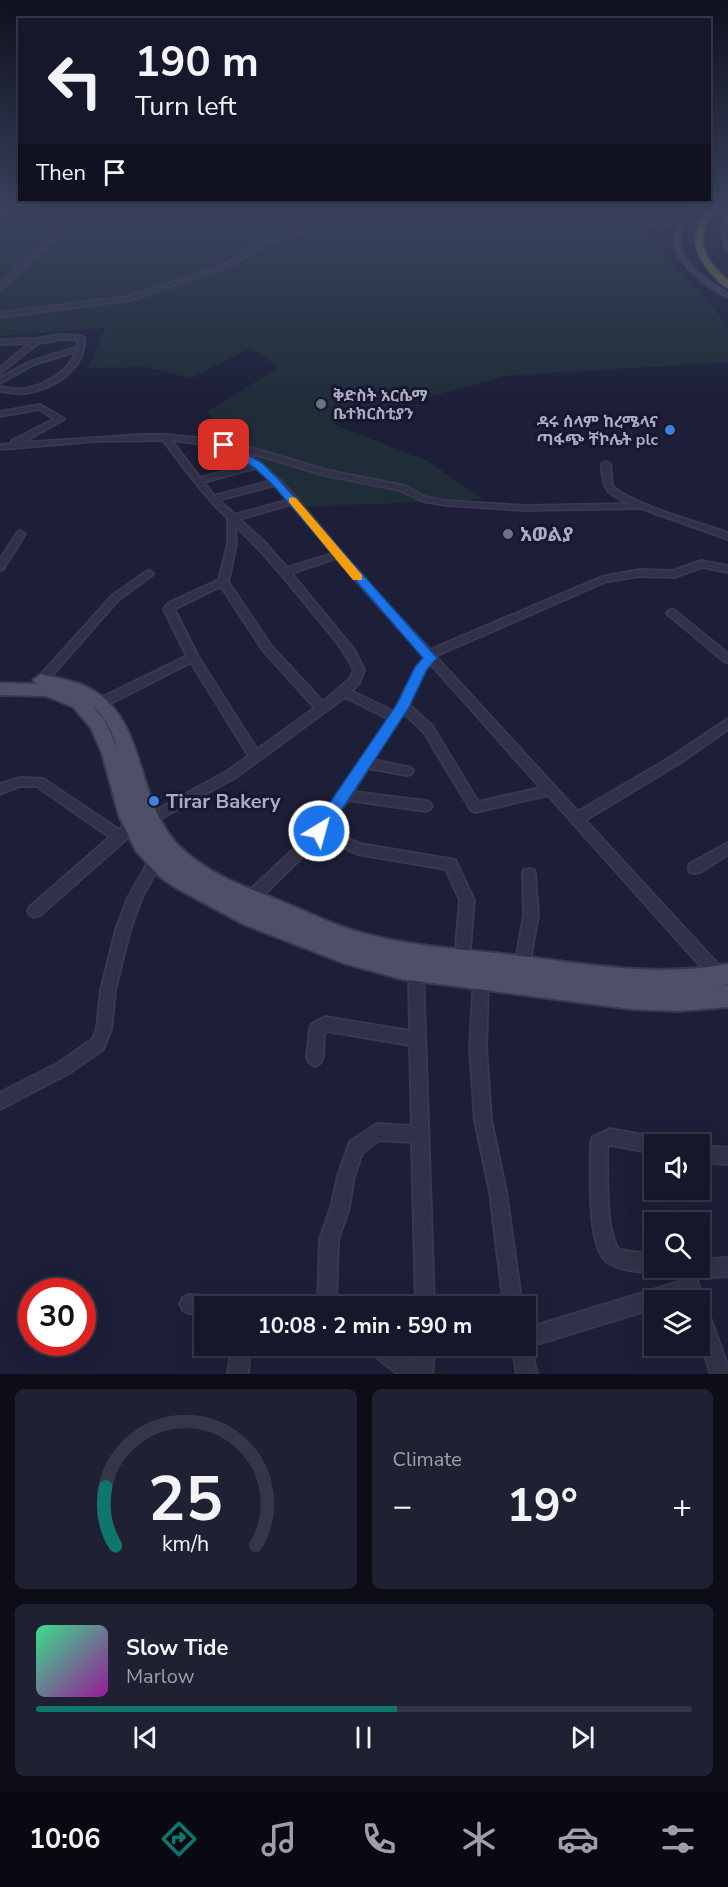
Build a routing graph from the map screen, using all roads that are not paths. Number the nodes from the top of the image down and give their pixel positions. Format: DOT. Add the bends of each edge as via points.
graph roads {
  1 [pos="15,273"];
  2 [pos="205,273"];
  3 [pos="696,273"];
  4 [pos="717,273"];
  5 [pos="728,285"];
  6 [pos="0,287"];
  7 [pos="728,296"];
  8 [pos="0,315"];
  9 [pos="36,341"];
  10 [pos="1,343"];
  11 [pos="81,348"];
  12 [pos="1,377"];
  13 [pos="0,389"];
  14 [pos="23,392"];
  15 [pos="31,406"];
  16 [pos="2,412"];
  17 [pos="165,437"];
  18 [pos="224,445"];
  19 [pos="11,446"];
  20 [pos="0,447"];
  21 [pos="0,453"];
  22 [pos="606,464"];
  23 [pos="258,465"];
  24 [pos="197,481"];
  25 [pos="276,482"];
  26 [pos="212,499"];
  27 [pos="293,501"];
  28 [pos="641,506"];
  29 [pos="231,519"];
  30 [pos="21,534"];
  31 [pos="728,536"];
  32 [pos="338,555"];
  33 [pos="0,567"];
  34 [pos="728,569"];
  35 [pos="285,572"];
  36 [pos="148,574"];
  37 [pos="223,582"];
  38 [pos="672,613"];
  39 [pos="193,657"];
  40 [pos="429,657"];
  41 [pos="728,659"];
  42 [pos="0,679"];
  43 [pos="42,680"];
  44 [pos="0,688"];
  45 [pos="344,692"];
  46 [pos="101,703"];
  47 [pos="403,706"];
  48 [pos="321,707"];
  49 [pos="395,717"];
  50 [pos="728,723"];
  51 [pos="255,758"];
  52 [pos="364,763"];
  53 [pos="407,771"];
  54 [pos="0,789"];
  55 [pos="551,790"];
  56 [pos="345,795"];
  57 [pos="426,806"];
  58 [pos="577,819"];
  59 [pos="133,827"];
  60 [pos="319,831"];
  61 [pos="728,848"];
  62 [pos="168,865"];
  63 [pos="695,868"];
  64 [pos="528,874"];
  65 [pos="251,898"];
  66 [pos="35,911"];
  67 [pos="462,959"];
  68 [pos="522,966"];
  69 [pos="416,970"];
  70 [pos="724,975"];
  71 [pos="481,979"];
  72 [pos="728,996"];
  73 [pos="416,1039"];
  74 [pos="315,1058"];
  75 [pos="0,1101"];
  76 [pos="420,1134"];
  77 [pos="644,1143"];
  78 [pos="710,1155"];
  79 [pos="728,1156"];
  80 [pos="644,1262"];
  81 [pos="728,1267"];
  82 [pos="685,1281"];
  83 [pos="327,1296"];
  84 [pos="425,1296"];
  85 [pos="512,1296"];
  86 [pos="189,1304"];
  87 [pos="194,1304"];
  88 [pos="536,1334"];
  89 [pos="710,1343"];
  90 [pos="241,1356"];
  91 [pos="390,1356"];
  92 [pos="425,1356"];
  93 [pos="523,1356"];
  94 [pos="238,1374"];
  95 [pos="413,1374"];
  96 [pos="422,1374"];
  97 [pos="527,1374"];
  98 [pos="721,1374"];
  1 -- 6 [label="street"];
  2 -- 8 [label="street" via="128,299"];
  3 -- 7 [label="main road"];
  4 -- 5 [label="highway"];
  9 -- 10 [label="street"];
  9 -- 11 [label="street" via="77,337 81,338"];
  9 -- 12 [label="street"];
  11 -- 12 [label="street"];
  11 -- 14 [label="street" via="75,362 62,375"];
  13 -- 14 [label="street"];
  14 -- 15 [label="street" via="20,397"];
  15 -- 16 [label="street"];
  15 -- 19 [label="street" via="43,407 60,419"];
  17 -- 18 [label="street"];
  17 -- 19 [label="street"];
  17 -- 24 [label="street"];
  18 -- 23 [label="street"];
  18 -- 28 [label="street" via="237,445 328,473 402,488 423,499 446,503 525,508"];
  19 -- 20 [label="street"];
  19 -- 21 [label="street"];
  22 -- 28 [label="street" via="609,488"];
  23 -- 24 [label="street"];
  23 -- 25 [label="street"];
  24 -- 26 [label="street"];
  25 -- 26 [label="street"];
  25 -- 27 [label="street"];
  26 -- 29 [label="street"];
  27 -- 29 [label="street"];
  27 -- 32 [label="street"];
  28 -- 31 [label="street"];
  29 -- 35 [label="street" via="262,545"];
  29 -- 37 [label="street" via="232,544"];
  30 -- 33 [label="street"];
  32 -- 35 [label="street"];
  32 -- 40 [label="street"];
  34 -- 40 [label="street" via="701,564 674,574 640,573 605,579"];
  35 -- 45 [label="street" via="359,666 358,676"];
  36 -- 43 [label="street" via="115,598"];
  37 -- 39 [label="street" via="170,607"];
  37 -- 48 [label="street" via="267,648"];
  38 -- 41 [label="street"];
  39 -- 46 [label="street"];
  39 -- 51 [label="street"];
  40 -- 47 [label="street"];
  40 -- 55 [label="street"];
  42 -- 43 [label="main road"];
  43 -- 46 [label="main road" via="75,687"];
  44 -- 59 [label="main road" via="54,693 90,712 107,737"];
  45 -- 48 [label="street"];
  45 -- 49 [label="street"];
  46 -- 59 [label="main road" via="119,725"];
  47 -- 49 [label="street"];
  47 -- 55 [label="street" via="428,729 475,807"];
  48 -- 51 [label="street"];
  49 -- 52 [label="street"];
  50 -- 58 [label="street" via="678,759"];
  51 -- 59 [label="street" via="205,790"];
  52 -- 53 [label="street"];
  52 -- 56 [label="street"];
  54 -- 59 [label="street" via="20,782 39,782"];
  55 -- 58 [label="street"];
  56 -- 57 [label="street"];
  56 -- 60 [label="street"];
  58 -- 70 [label="street"];
  59 -- 62 [label="main road"];
  59 -- 66 [label="street"];
  60 -- 65 [label="street"];
  60 -- 67 [label="street" via="358,849 450,864 467,900"];
  61 -- 63 [label="street"];
  62 -- 65 [label="main road"];
  62 -- 69 [label="main road" via="210,898 275,928 353,958"];
  62 -- 75 [label="street" via="135,898 123,930 98,1044 64,1068"];
  64 -- 68 [label="street" via="531,915"];
  65 -- 67 [label="main road" via="357,941"];
  67 -- 68 [label="main road"];
  68 -- 70 [label="main road" via="650,981"];
  69 -- 71 [label="main road"];
  69 -- 73 [label="street"];
  71 -- 72 [label="main road" via="655,1000"];
  71 -- 85 [label="street" via="478,1048 483,1120 498,1192"];
  73 -- 74 [label="street" via="325,1024 317,1029"];
  73 -- 76 [label="street"];
  76 -- 83 [label="street" via="377,1132 356,1148 329,1239"];
  76 -- 84 [label="street"];
  77 -- 80 [label="street" via="610,1137 599,1143 606,1247 618,1258"];
  78 -- 79 [label="street"];
  81 -- 82 [label="street"];
  82 -- 88 [label="street"];
  86 -- 87 [label="street"];
  89 -- 98 [label="street"];
  90 -- 94 [label="street"];
  91 -- 95 [label="street"];
  92 -- 96 [label="street"];
  93 -- 97 [label="street"];
}
